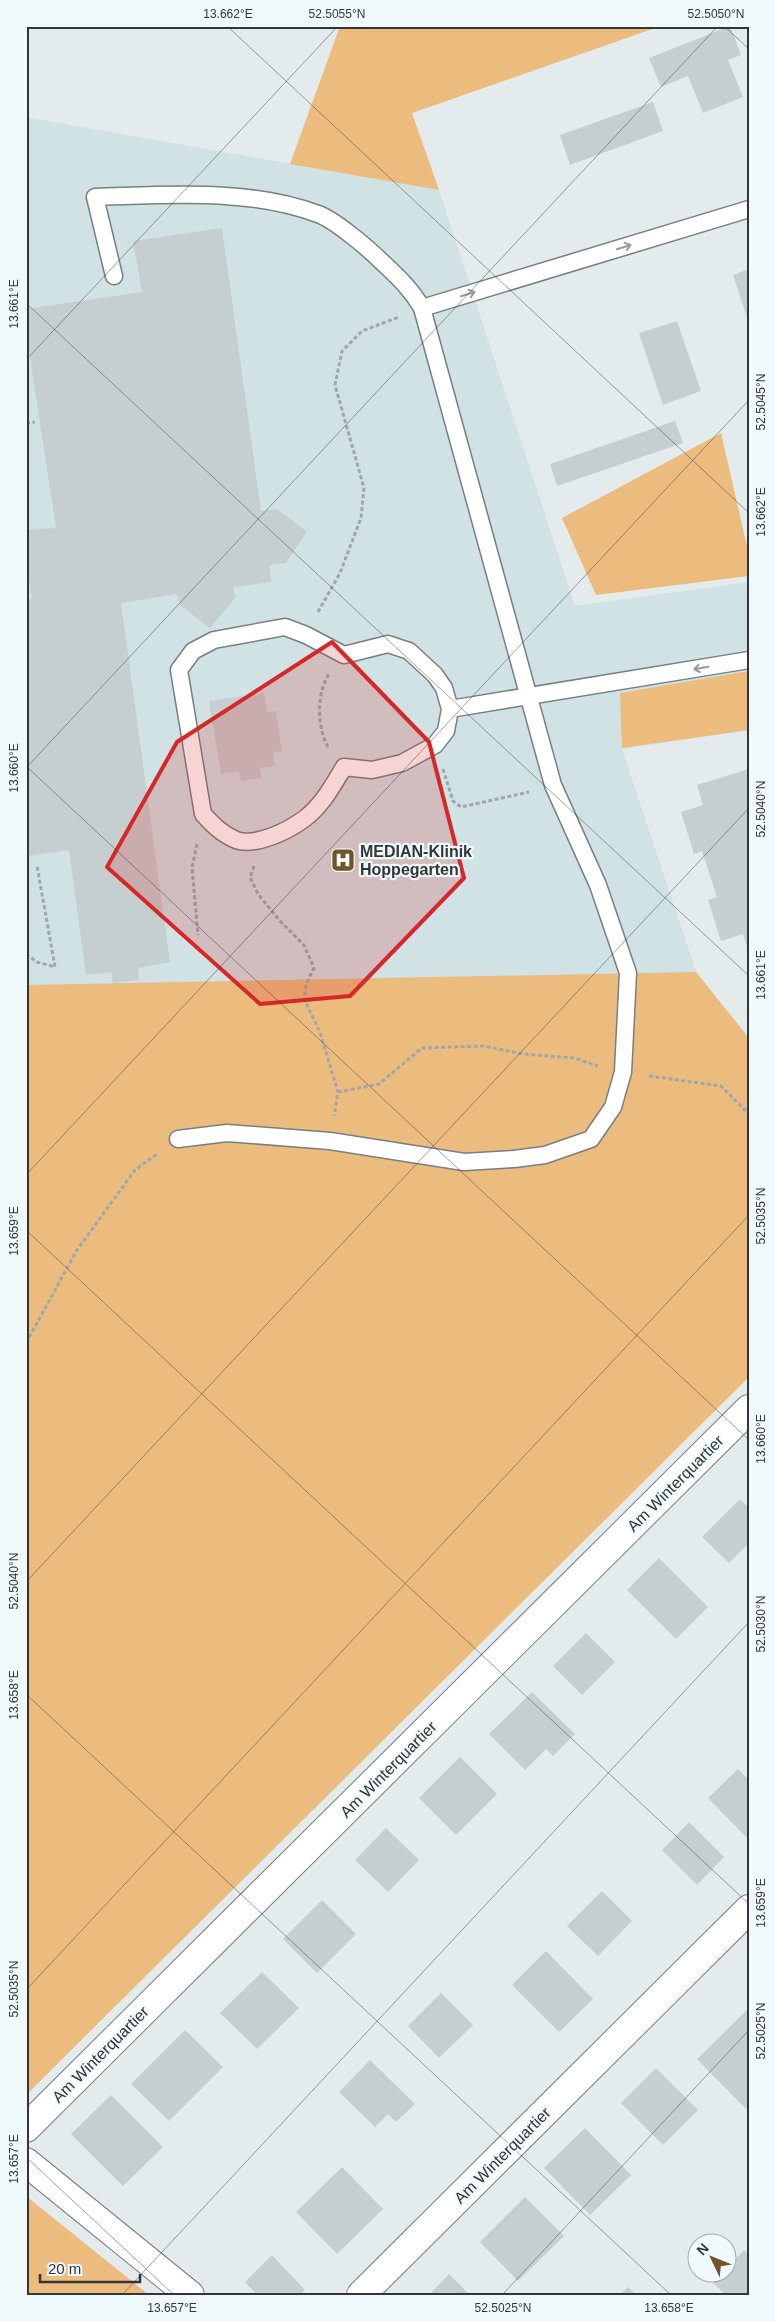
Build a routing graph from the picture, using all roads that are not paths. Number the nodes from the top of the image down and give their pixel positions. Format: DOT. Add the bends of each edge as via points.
graph roads {
  1 [pos="749,209"];
  2 [pos="114,276"];
  3 [pos="422,308"];
  4 [pos="749,660"];
  5 [pos="528,695"];
  6 [pos="450,709"];
  7 [pos="178,1139"];
  8 [pos="749,1409"];
  9 [pos="749,1909"];
  10 [pos="26,2128"];
  11 [pos="26,2162"];
  12 [pos="190,2295"];
  13 [pos="361,2295"];
  3 -- 1 [label="lane, one-way"];
  2 -- 3 [label="lane" via="95,197 201,194 280,203 320,214 367,247 412,290"];
  3 -- 5 [label="lane"];
  4 -- 5 [label="lane, one-way"];
  5 -- 6 [label="lane"];
  5 -- 7 [label="lane" via="553,785 598,885 628,973 623,1072 613,1107 591,1138 545,1155 464,1162 330,1141 227,1133"];
  6 -- 6 [label="lane" via="446,731 435,745 402,763 372,770 344,767 327,795 304,819 262,841 238,841 219,831 203,814 179,670 193,651 214,640 285,627 344,655 388,644 409,651 435,675 444,688"];
  8 -- 10 [label="street, Am Winterquartier"];
  9 -- 13 [label="street, Am Winterquartier"];
  11 -- 12 [label="street"];
}
